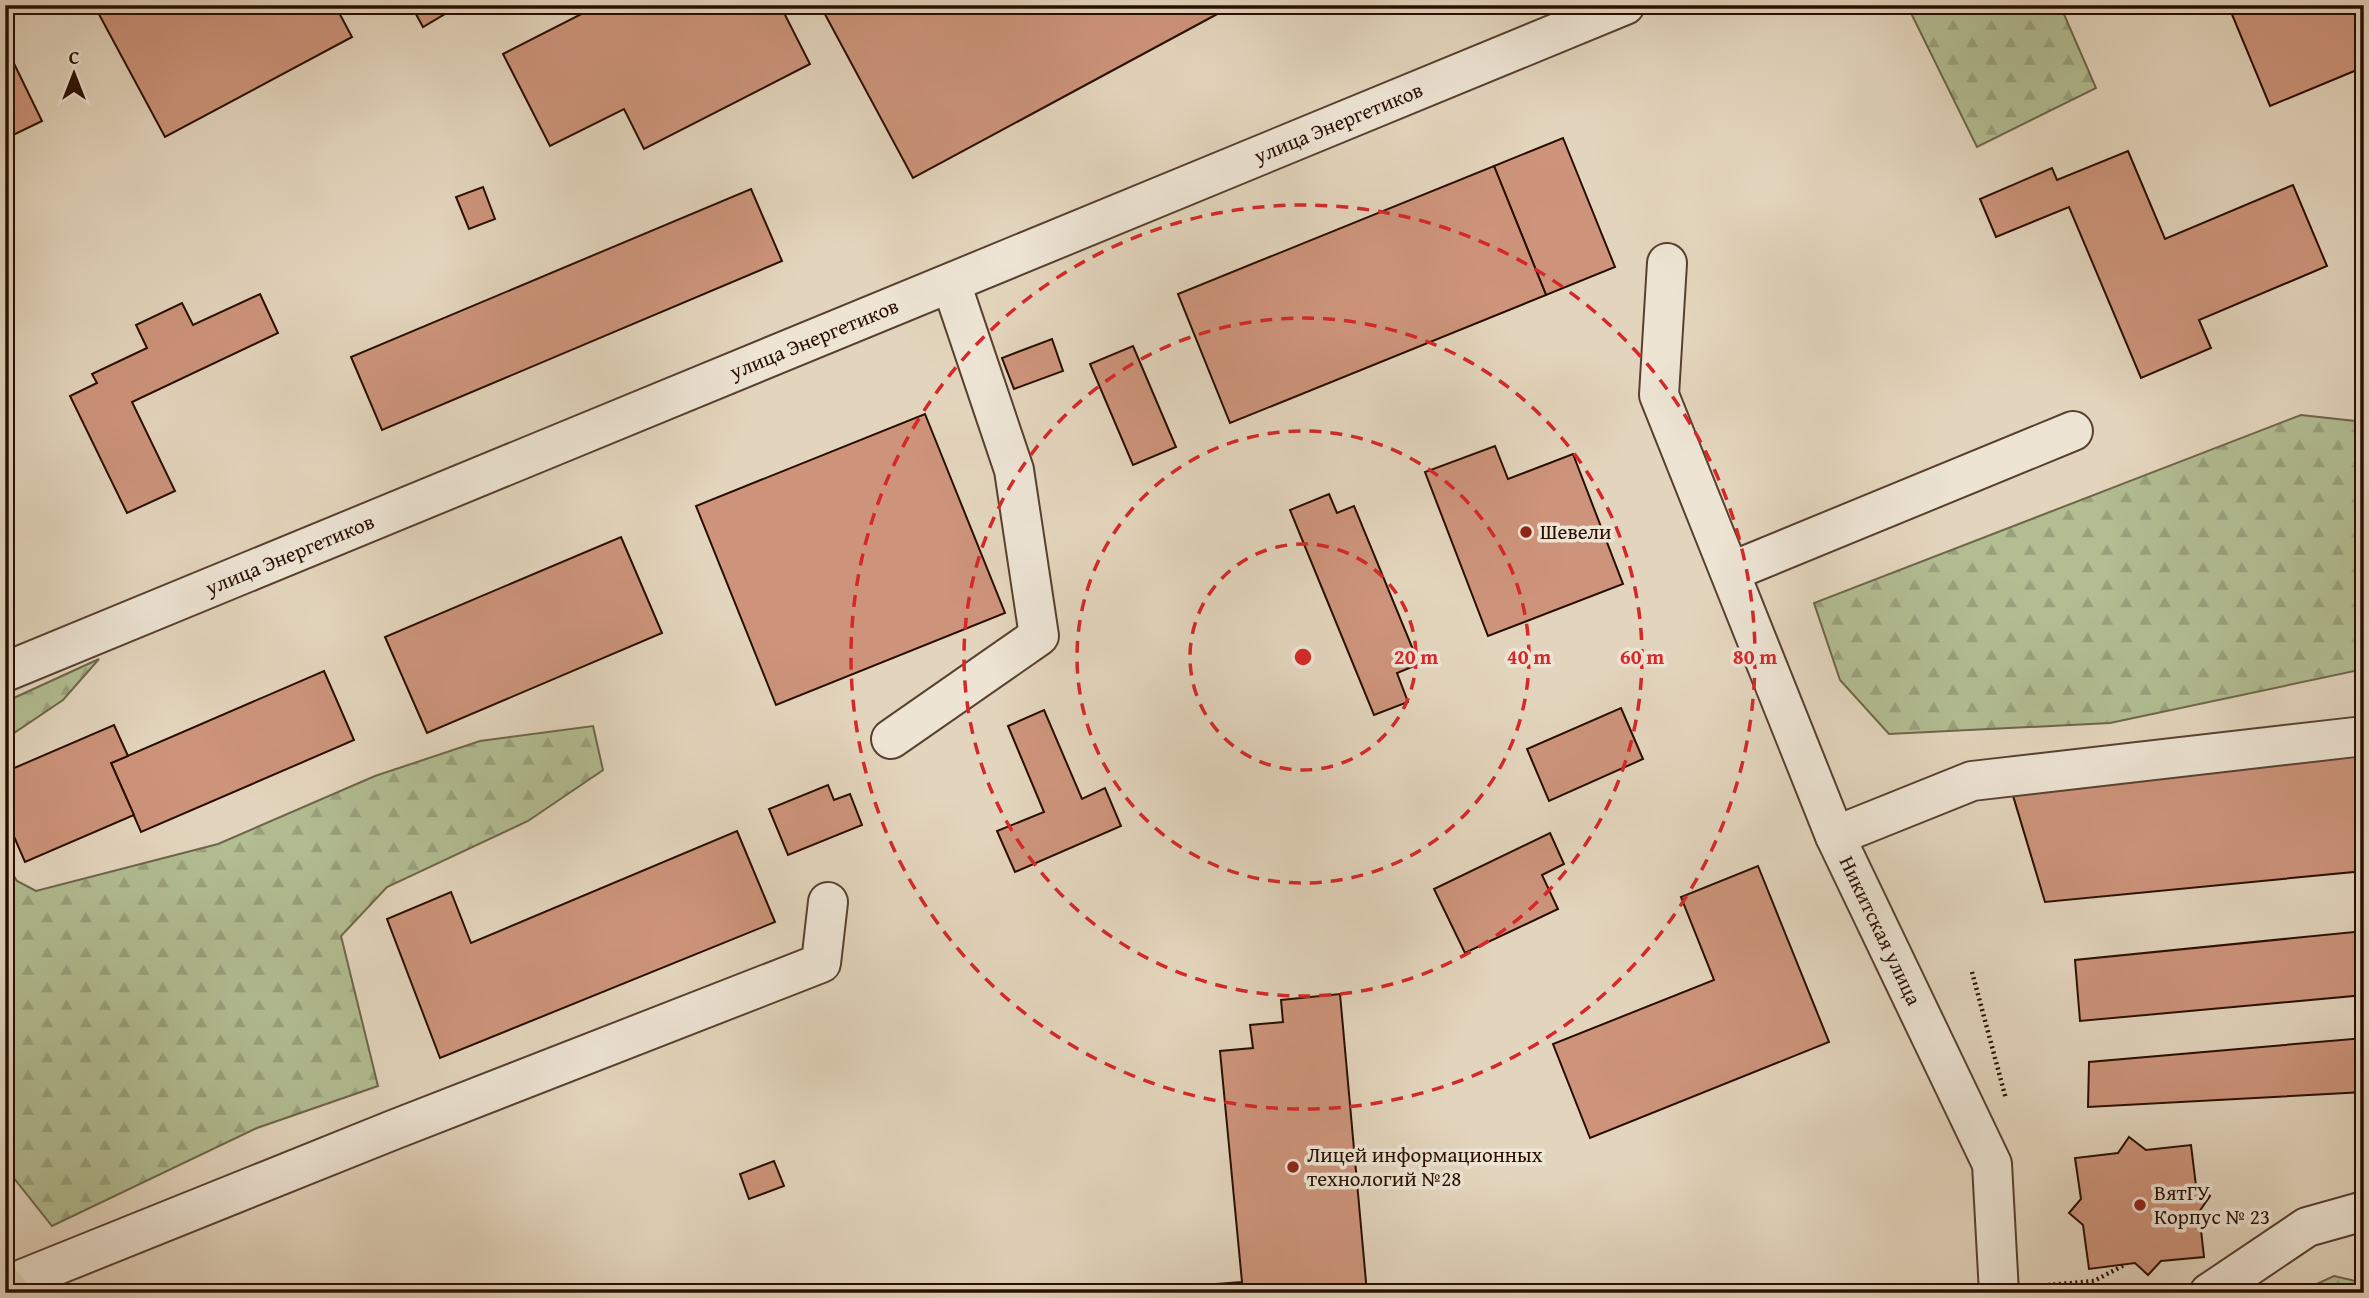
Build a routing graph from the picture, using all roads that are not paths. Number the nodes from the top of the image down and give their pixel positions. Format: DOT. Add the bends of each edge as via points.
graph roads {
  1 [pos="1625,5"];
  2 [pos="1667,263"];
  3 [pos="951,283"];
  4 [pos="2073,431"];
  5 [pos="1730,572"];
  6 [pos="5,672"];
  7 [pos="2364,736"];
  8 [pos="891,739"];
  9 [pos="1835,836"];
  10 [pos="828,902"];
  11 [pos="2364,1211"];
  12 [pos="5,1286"];
  13 [pos="2016,1290"];
  14 [pos="11,1293"];
  15 [pos="2209,1293"];
  1 -- 3 [label="street, улица Энергетиков"];
  2 -- 5 [label="street, Никитская улица" via="1659,395"];
  3 -- 6 [label="street, улица Энергетиков"];
  3 -- 8 [label="street" via="1014,470 1040,636"];
  4 -- 5 [label="street"];
  5 -- 9 [label="street, Никитская улица"];
  7 -- 9 [label="street" via="1972,781"];
  9 -- 13 [label="street, Никитская улица" via="1992,1164"];
  10 -- 12 [label="street" via="821,964"];
  11 -- 15 [label="street" via="2307,1227"];
  12 -- 14 [label="main road"];
}
